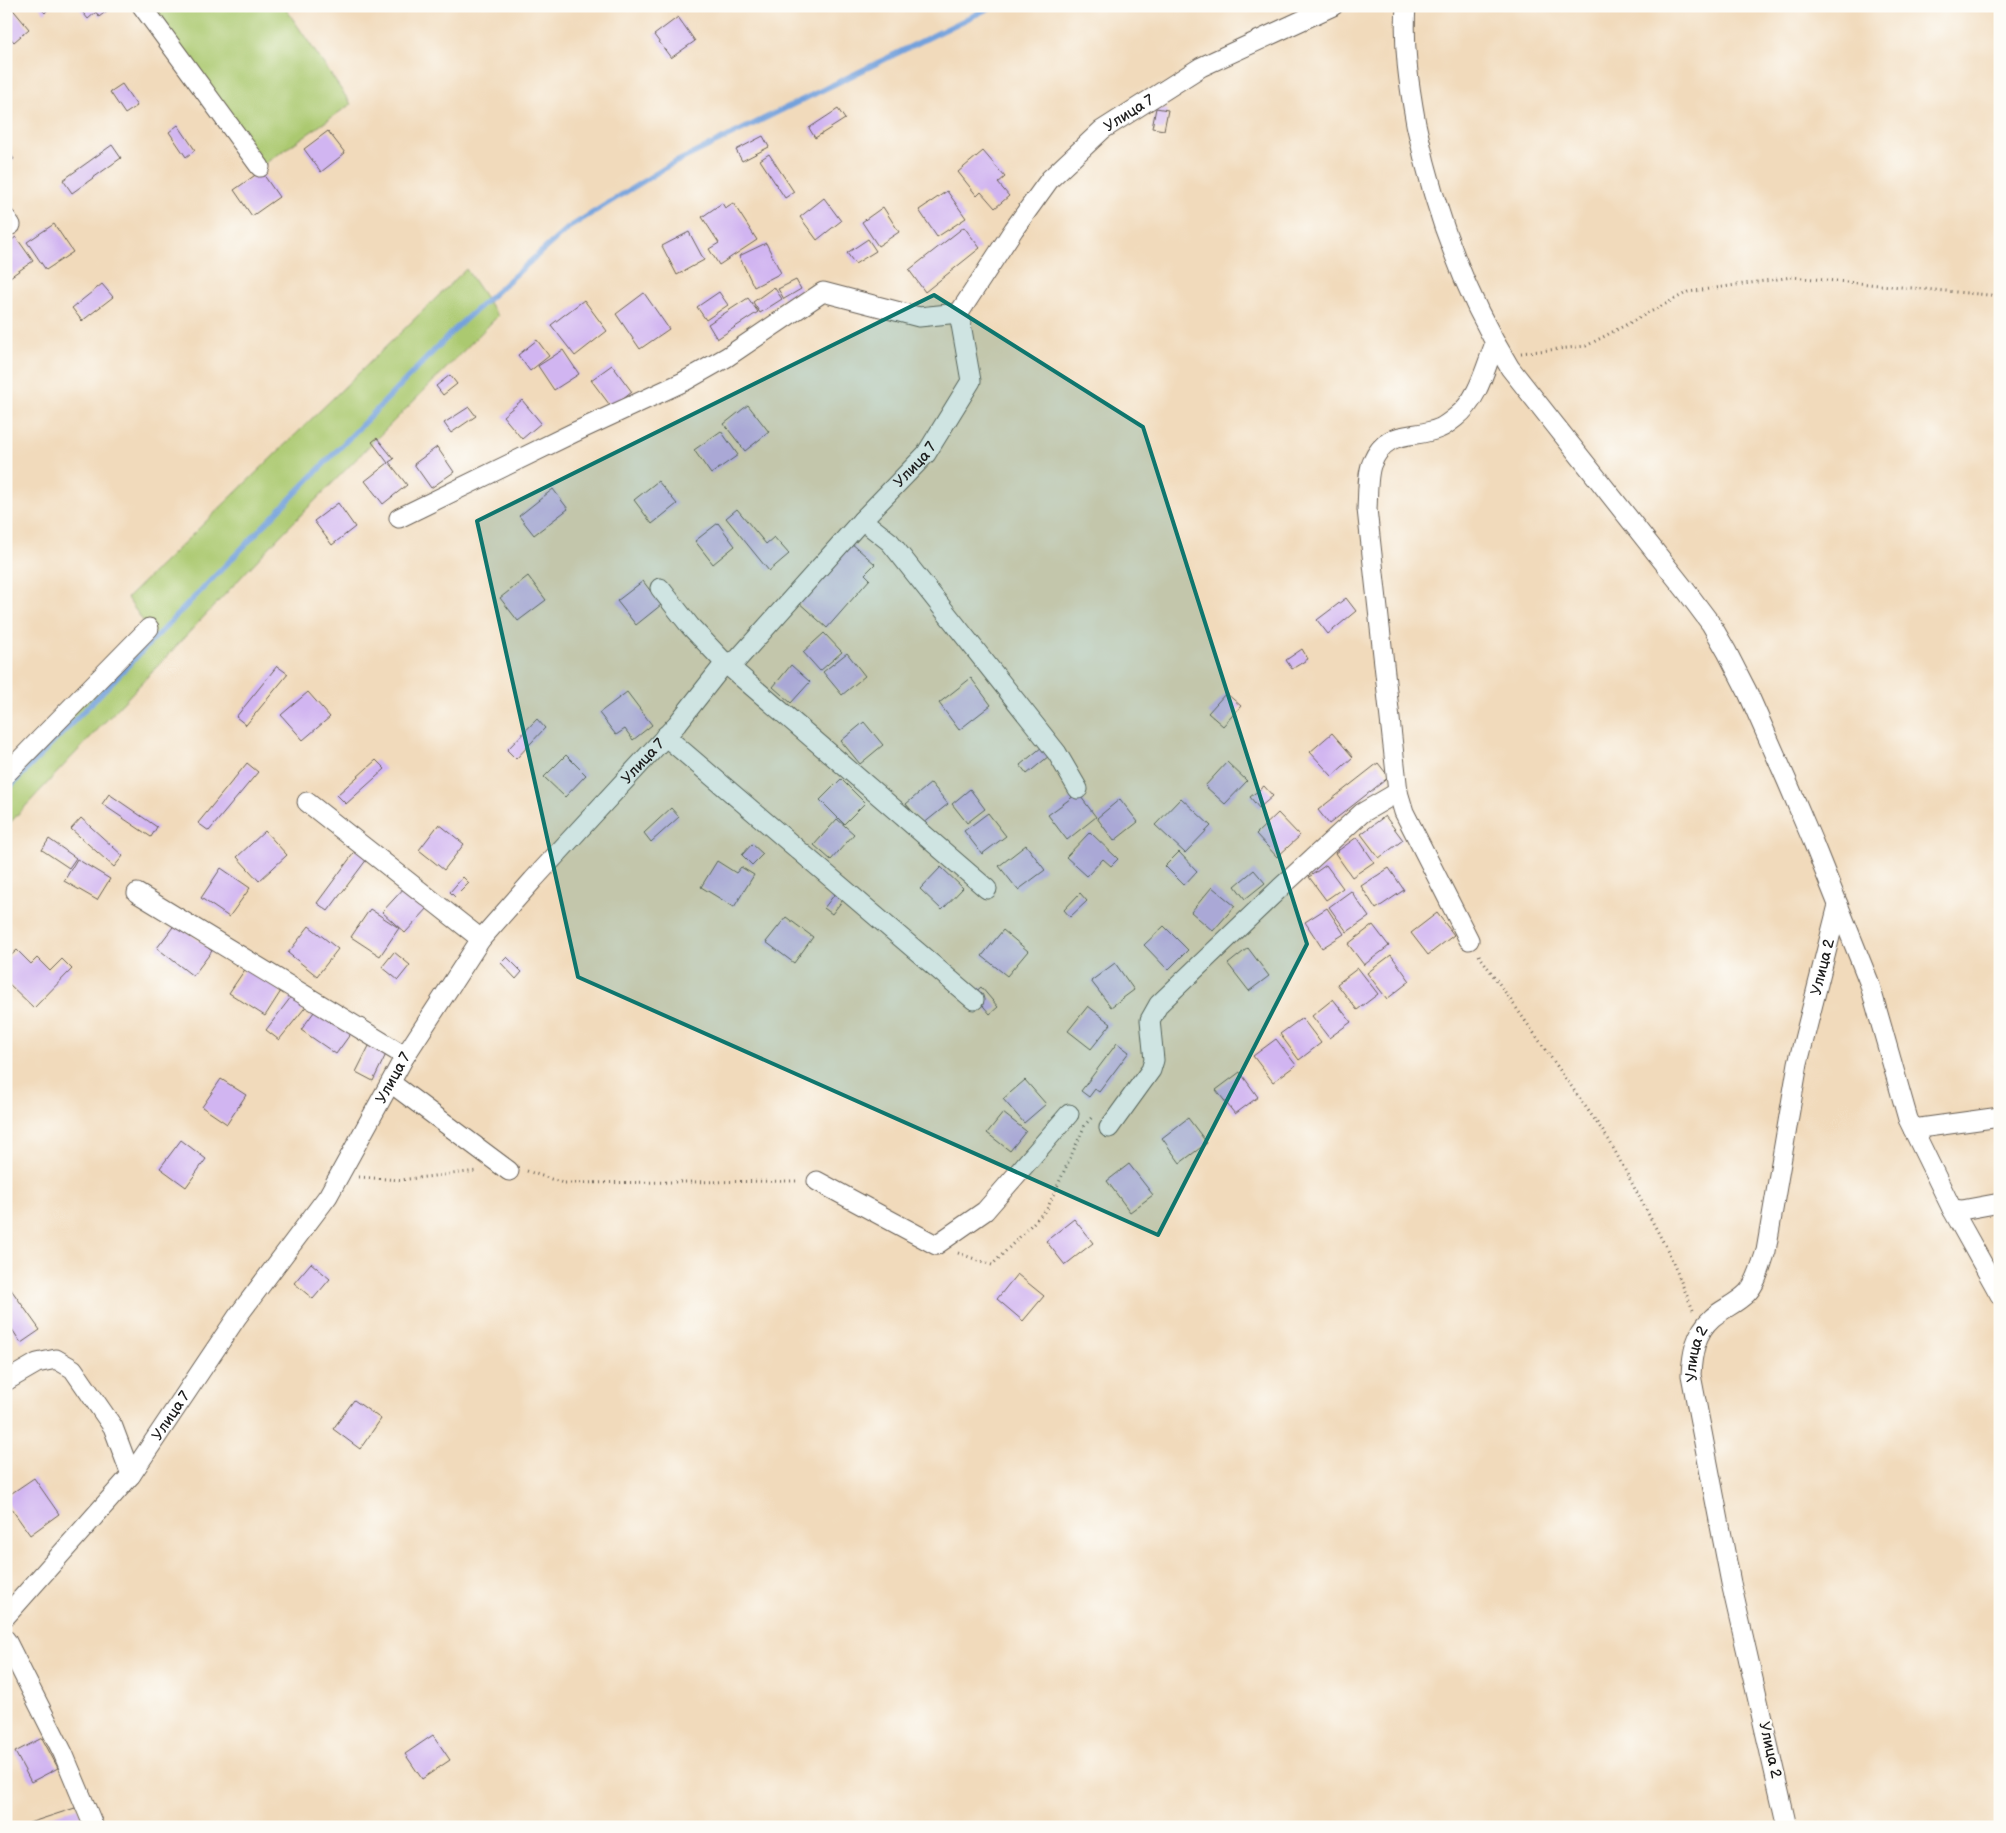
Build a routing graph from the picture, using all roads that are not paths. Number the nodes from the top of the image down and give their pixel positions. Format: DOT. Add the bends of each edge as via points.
graph roads {
  1 [pos="142,6"];
  2 [pos="1332,6"];
  3 [pos="1406,6"];
  4 [pos="260,167"];
  5 [pos="959,313"];
  6 [pos="1498,349"];
  7 [pos="399,518"];
  8 [pos="862,520"];
  9 [pos="660,588"];
  10 [pos="149,628"];
  11 [pos="725,663"];
  12 [pos="665,736"];
  13 [pos="6,774"];
  14 [pos="1078,789"];
  15 [pos="1398,792"];
  16 [pos="307,802"];
  17 [pos="987,889"];
  18 [pos="137,893"];
  19 [pos="1838,905"];
  20 [pos="481,939"];
  21 [pos="1469,940"];
  22 [pos="974,1000"];
  23 [pos="405,1056"];
  24 [pos="391,1083"];
  25 [pos="1069,1114"];
  26 [pos="2000,1117"];
  27 [pos="1109,1128"];
  28 [pos="1912,1129"];
  29 [pos="509,1171"];
  30 [pos="817,1181"];
  31 [pos="2000,1203"];
  32 [pos="1952,1209"];
  33 [pos="2000,1294"];
  34 [pos="6,1381"];
  35 [pos="131,1475"];
  36 [pos="6,1616"];
  37 [pos="6,1640"];
  38 [pos="94,1827"];
  39 [pos="1787,1827"];
  1 -- 4 [label="street"];
  2 -- 5 [label="street, Улица 7" via="1201,67 1102,130 1050,179"];
  3 -- 6 [label="street" via="1407,70 1425,166 1449,244"];
  5 -- 7 [label="street" via="919,317 824,292 683,382"];
  5 -- 8 [label="street, Улица 7" via="972,381 926,454"];
  6 -- 15 [label="street" via="1467,407 1440,428 1398,436 1382,446 1371,464 1366,509"];
  6 -- 19 [label="street" via="1711,624 1748,693"];
  8 -- 11 [label="street, Улица 7" via="737,660"];
  8 -- 14 [label="street" via="890,542 1056,753"];
  9 -- 11 [label="street"];
  10 -- 13 [label="street"];
  11 -- 12 [label="street, Улица 7"];
  11 -- 17 [label="street"];
  12 -- 20 [label="street, Улица 7"];
  12 -- 22 [label="street"];
  15 -- 21 [label="street" via="1404,812"];
  15 -- 27 [label="street" via="1362,813 1159,1004 1150,1020 1154,1060 1151,1070"];
  16 -- 20 [label="street"];
  18 -- 23 [label="street"];
  19 -- 28 [label="street" via="1869,982"];
  19 -- 39 [label="street, Улица 2" via="1798,1063 1766,1251 1756,1280 1748,1292 1711,1318 1700,1333 1692,1354 1691,1375 1731,1583"];
  20 -- 23 [label="street, Улица 7"];
  23 -- 24 [label="street, Улица 7"];
  24 -- 29 [label="street"];
  24 -- 35 [label="street, Улица 7" via="328,1196 237,1317"];
  25 -- 30 [label="street" via="985,1211 936,1245"];
  26 -- 28 [label="street"];
  28 -- 32 [label="street"];
  31 -- 32 [label="street"];
  32 -- 33 [label="street"];
  34 -- 35 [label="street" via="37,1362 56,1359 73,1369 113,1427"];
  35 -- 36 [label="street, Улица 7"];
  37 -- 38 [label="street" via="63,1753"];
}
